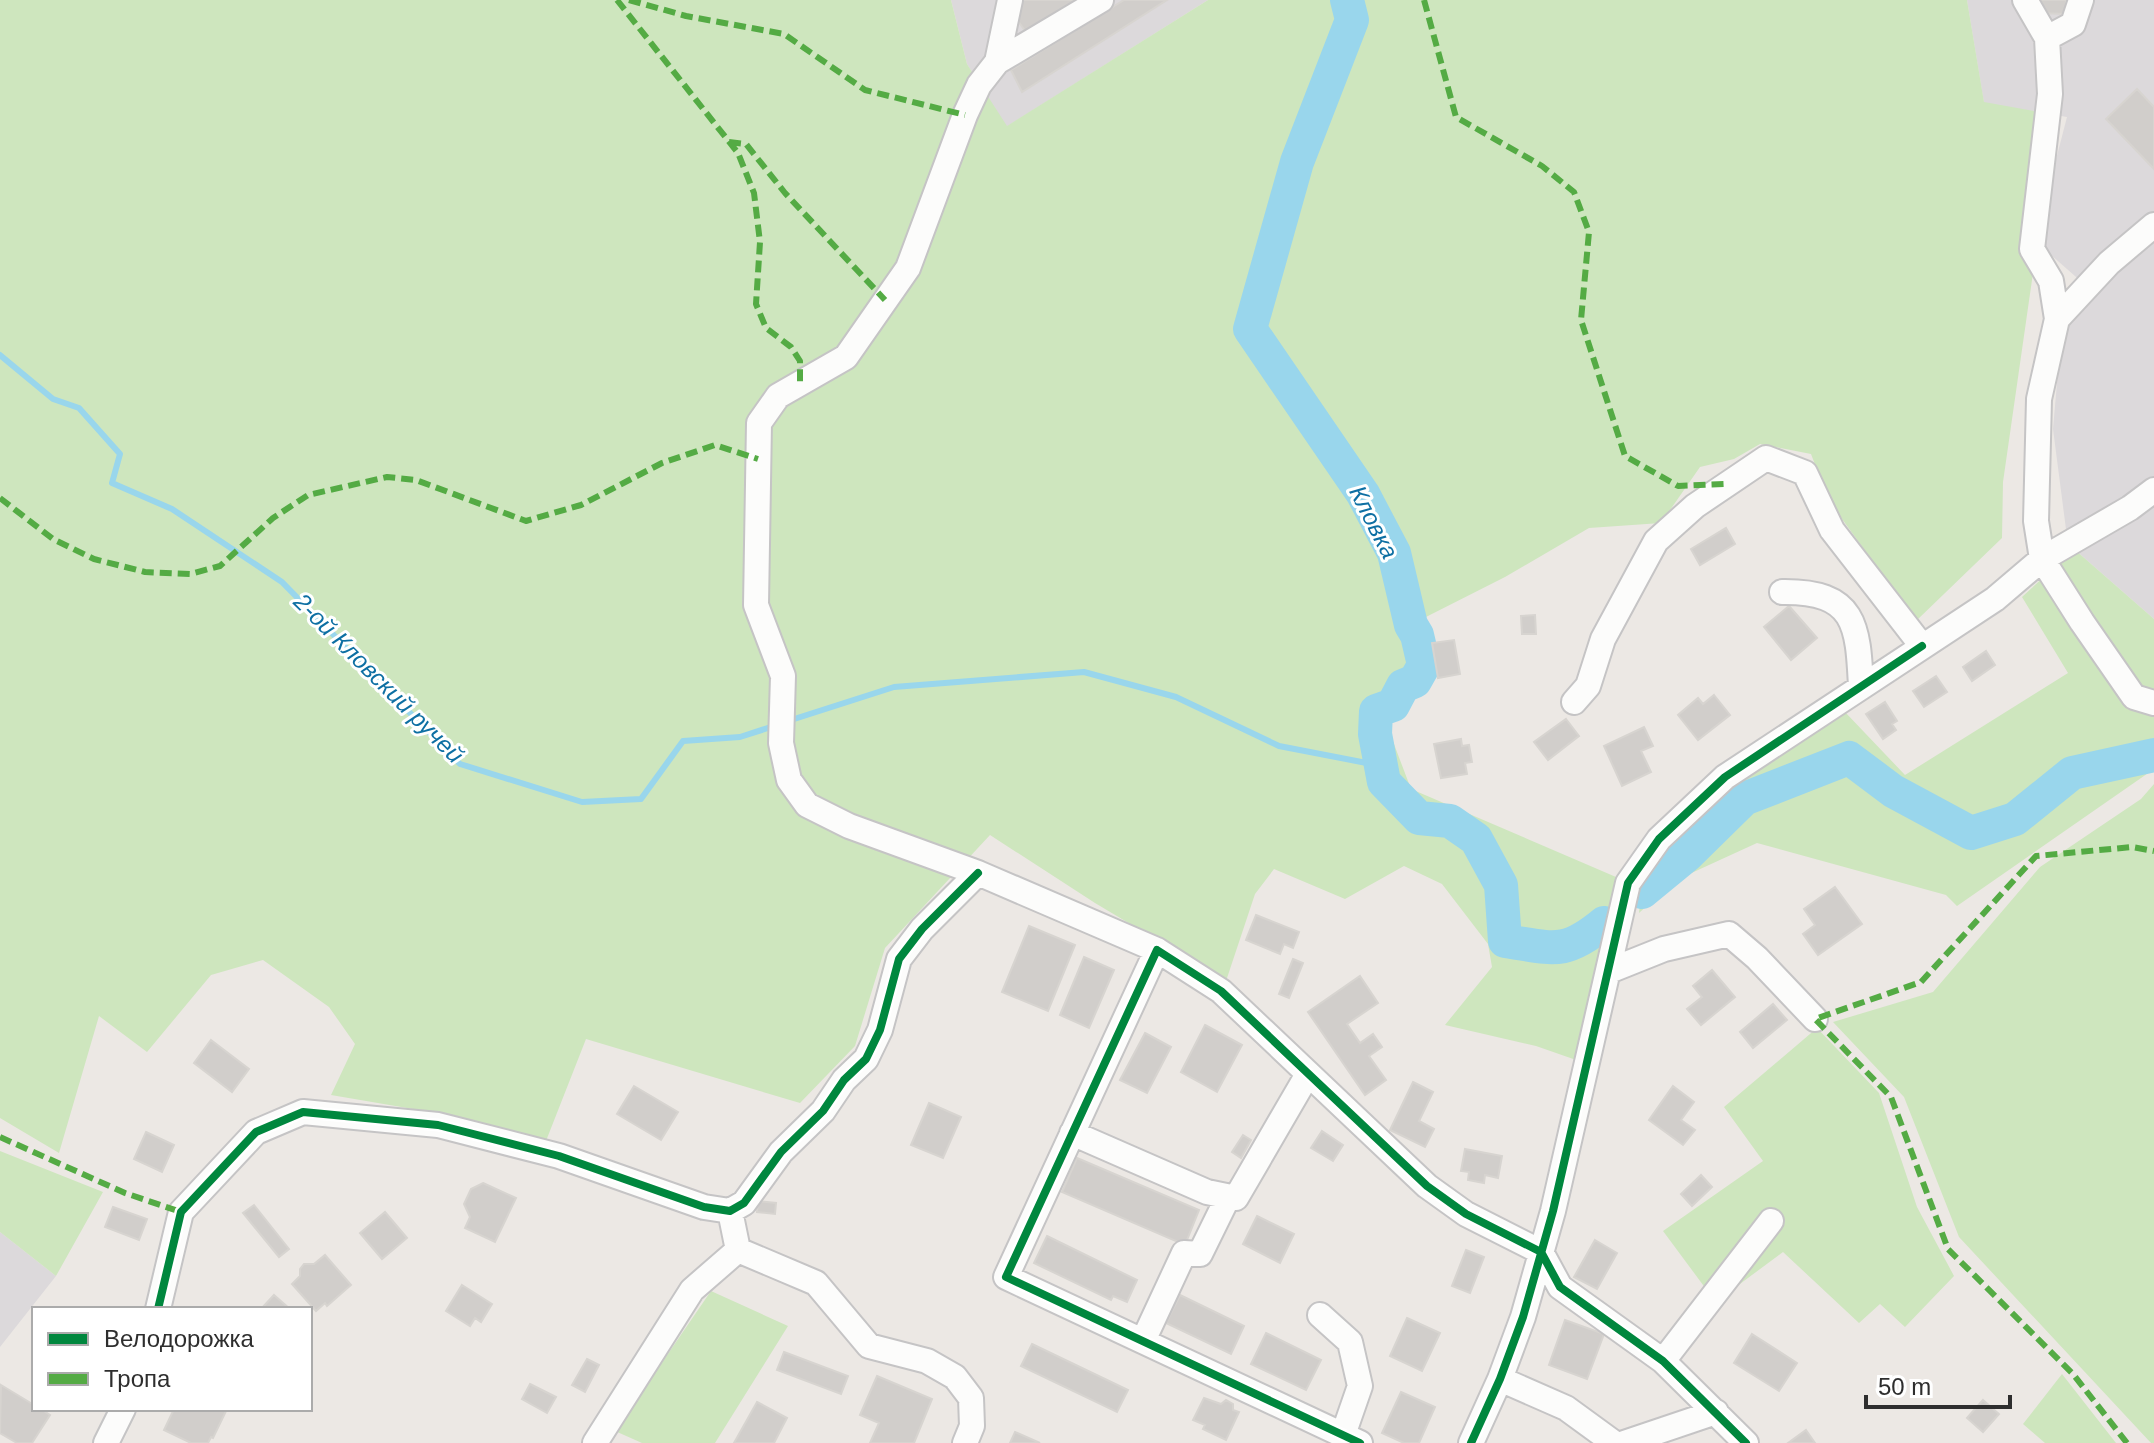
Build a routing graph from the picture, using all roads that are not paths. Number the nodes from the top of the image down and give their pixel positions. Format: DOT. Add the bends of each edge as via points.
graph roads {
  1 [pos="1010,0"];
  2 [pos="1101,0"];
  3 [pos="2025,0"];
  4 [pos="2081,0"];
  5 [pos="2047,38"];
  6 [pos="997,62"];
  7 [pos="2154,225"];
  8 [pos="2057,319"];
  9 [pos="2154,490"];
  10 [pos="2042,559"];
  11 [pos="1782,592"];
  12 [pos="1922,646"];
  13 [pos="1861,687"];
  14 [pos="1574,702"];
  15 [pos="2154,703"];
  16 [pos="978,873"];
  17 [pos="1157,950"];
  18 [pos="1609,971"];
  19 [pos="1815,1019"];
  20 [pos="1308,1074"];
  21 [pos="1072,1133"];
  22 [pos="1228,1197"];
  23 [pos="730,1211"];
  24 [pos="1771,1221"];
  25 [pos="738,1250"];
  26 [pos="1541,1252"];
  27 [pos="158,1307"];
  28 [pos="1320,1315"];
  29 [pos="1143,1341"];
  30 [pos="1663,1361"];
  31 [pos="1500,1379"];
  32 [pos="122,1411"];
  33 [pos="1716,1412"];
  34 [pos="968,1435"];
  35 [pos="1352,1439"];
  36 [pos="106,1443"];
  37 [pos="595,1443"];
  38 [pos="1471,1443"];
  39 [pos="1614,1443"];
  40 [pos="1624,1443"];
  41 [pos="1746,1443"];
  1 -- 6 [label="street"];
  2 -- 6 [label="street"];
  3 -- 5 [label="street"];
  4 -- 5 [label="street" via="2073,24"];
  5 -- 8 [label="street" via="2050,94 2032,249 2051,281"];
  6 -- 16 [label="street" via="965,115 908,268 846,357 778,396 759,423 756,605 783,676 781,743 789,780 807,805 849,826"];
  7 -- 8 [label="street" via="2109,263"];
  8 -- 10 [label="street" via="2039,399 2036,521"];
  9 -- 10 [label="street"];
  10 -- 12 [label="street" via="1995,599"];
  10 -- 15 [label="street" via="2134,697"];
  11 -- 13 [label="street" via="1810,592 1838,605 1853,620"];
  12 -- 13 [label="street"];
  12 -- 14 [label="street" via="1832,530 1805,473 1766,458 1695,506 1656,541 1603,639 1588,686"];
  13 -- 18 [label="street" via="1725,777 1659,839 1628,883"];
  16 -- 17 [label="street"];
  16 -- 23 [label="street" via="899,959 880,1030 866,1059 781,1152 744,1203"];
  17 -- 20 [label="street" via="1221,991"];
  17 -- 21 [label="street"];
  18 -- 19 [label="street" via="1664,949 1729,934"];
  18 -- 26 [label="street"];
  20 -- 22 [label="street" via="1236,1198"];
  20 -- 26 [label="street" via="1427,1186 1466,1214"];
  21 -- 22 [label="street"];
  21 -- 29 [label="street" via="1006,1277"];
  22 -- 29 [label="street" via="1200,1254 1184,1253"];
  23 -- 25 [label="street"];
  23 -- 27 [label="street" via="704,1207 559,1156 438,1125 303,1112 256,1132 181,1212"];
  24 -- 30 [label="street"];
  25 -- 34 [label="street" via="816,1283 869,1346 927,1361 955,1377 971,1398"];
  25 -- 37 [label="street" via="692,1290"];
  26 -- 30 [label="street" via="1560,1287"];
  26 -- 31 [label="street"];
  28 -- 35 [label="street" via="1350,1342 1360,1386"];
  29 -- 35 [label="street"];
  30 -- 33 [label="street"];
  31 -- 38 [label="street"];
  31 -- 39 [label="street" via="1566,1408"];
  32 -- 36 [label="street"];
  33 -- 40 [label="street"];
  33 -- 41 [label="street"];
}
